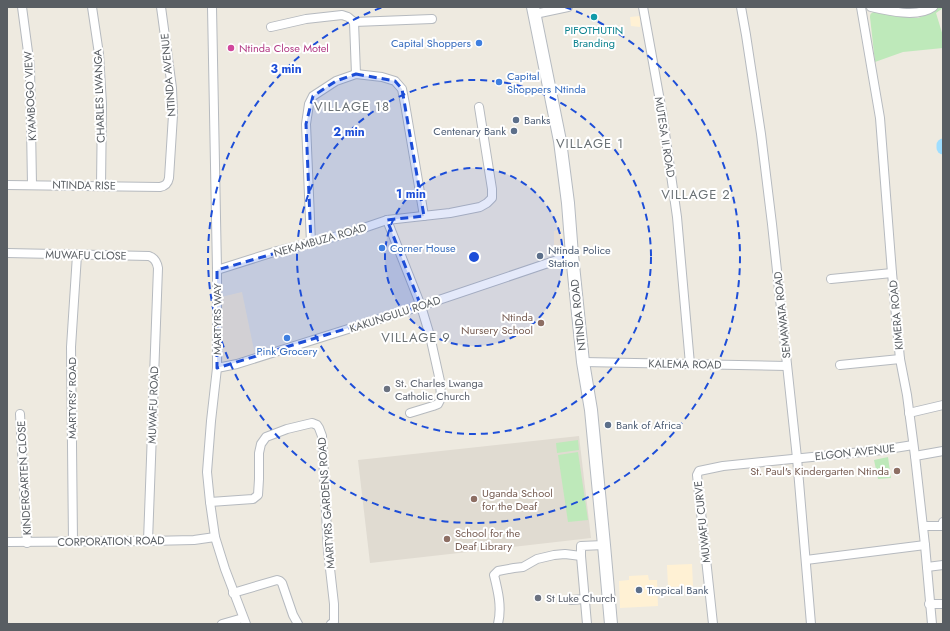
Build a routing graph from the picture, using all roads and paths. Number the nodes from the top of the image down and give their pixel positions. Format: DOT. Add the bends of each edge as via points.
graph roads {
  1 [pos="22,7"];
  2 [pos="92,7"];
  3 [pos="161,7"];
  4 [pos="212,7"];
  5 [pos="568,7"];
  6 [pos="643,7"];
  7 [pos="741,7"];
  8 [pos="861,7"];
  9 [pos="871,7"];
  10 [pos="933,7"];
  11 [pos="534,11"];
  12 [pos="432,19"];
  13 [pos="354,22"];
  14 [pos="271,27"];
  15 [pos="356,74"];
  16 [pos="479,107"];
  17 [pos="7,184"];
  18 [pos="32,184"];
  19 [pos="101,186"];
  20 [pos="160,187"];
  21 [pos="424,216"];
  22 [pos="388,220"];
  23 [pos="311,243"];
  24 [pos="7,253"];
  25 [pos="77,255"];
  26 [pos="572,255"];
  27 [pos="158,268"];
  28 [pos="217,270"];
  29 [pos="892,273"];
  30 [pos="831,279"];
  31 [pos="421,306"];
  32 [pos="900,359"];
  33 [pos="583,362"];
  34 [pos="690,364"];
  35 [pos="840,365"];
  36 [pos="787,366"];
  37 [pos="217,368"];
  38 [pos="943,404"];
  39 [pos="410,413"];
  40 [pos="910,413"];
  41 [pos="20,414"];
  42 [pos="913,445"];
  43 [pos="943,451"];
  44 [pos="915,456"];
  45 [pos="798,458"];
  46 [pos="210,502"];
  47 [pos="943,522"];
  48 [pos="923,526"];
  49 [pos="215,537"];
  50 [pos="148,541"];
  51 [pos="7,542"];
  52 [pos="73,542"];
  53 [pos="27,543"];
  54 [pos="604,544"];
  55 [pos="925,545"];
  56 [pos="581,556"];
  57 [pos="806,560"];
  58 [pos="943,565"];
  59 [pos="927,567"];
  60 [pos="233,593"];
  61 [pos="585,599"];
  62 [pos="571,600"];
  63 [pos="930,604"];
  64 [pos="943,604"];
  65 [pos="245,621"];
  66 [pos="222,624"];
  67 [pos="298,624"];
  68 [pos="331,624"];
  69 [pos="498,624"];
  70 [pos="587,624"];
  71 [pos="611,624"];
  72 [pos="713,624"];
  73 [pos="811,624"];
  74 [pos="932,624"];
  1 -- 18 [label="street, KYAMBOGO VIEW" via="30,67"];
  2 -- 19 [label="street, CHARLES LWANGA" via="99,54 102,104"];
  3 -- 20 [label="street, NTINDA AVENUE" via="173,115 169,178 167,184"];
  4 -- 28 [label="street, MARTYRS WAY"];
  5 -- 11 [label="street"];
  6 -- 34 [label="street, MUTESA II ROAD" via="676,209"];
  7 -- 36 [label="street, SEMAWATA ROAD" via="762,142"];
  8 -- 29 [label="street, KIMERA ROAD" via="880,118"];
  9 -- 10 [label="street" via="914,13 924,12"];
  11 -- 26 [label="main road, NTINDA ROAD" via="560,141"];
  12 -- 13 [label="street"];
  13 -- 14 [label="street" via="348,16 342,15 306,19"];
  13 -- 15 [label="street"];
  15 -- 21 [label="street" via="395,81 402,89"];
  15 -- 23 [label="street" via="336,80 313,96 309,104 306,124"];
  16 -- 21 [label="street, NEKAMBUZA ROAD" via="492,198 480,207"];
  17 -- 18 [label="street, NTINDA RISE"];
  18 -- 19 [label="street, NTINDA RISE"];
  19 -- 20 [label="street, NTINDA RISE"];
  21 -- 22 [label="street, NEKAMBUZA ROAD"];
  22 -- 23 [label="street, NEKAMBUZA ROAD"];
  22 -- 31 [label="street"];
  23 -- 28 [label="street, NEKAMBUZA ROAD"];
  24 -- 25 [label="street, MUWAFU CLOSE"];
  25 -- 27 [label="street, MUWAFU CLOSE" via="149,256 157,262"];
  25 -- 52 [label="street, MARTYRS' ROAD" via="71,347"];
  26 -- 31 [label="street, KAKUNGULU ROAD"];
  26 -- 33 [label="main road, NTINDA ROAD"];
  27 -- 50 [label="street, MUWAFU ROAD"];
  28 -- 37 [label="street, MARTYRS WAY"];
  29 -- 30 [label="street"];
  29 -- 32 [label="street, KIMERA ROAD"];
  31 -- 37 [label="street, KAKUNGULU ROAD"];
  31 -- 39 [label="street" via="440,381 441,398 438,404"];
  32 -- 35 [label="street"];
  32 -- 40 [label="street, KIMERA ROAD"];
  33 -- 34 [label="street, KALEMA ROAD"];
  33 -- 54 [label="main road, NTINDA ROAD" via="591,410"];
  34 -- 36 [label="street, KALEMA ROAD"];
  36 -- 45 [label="street, SEMAWATA ROAD"];
  37 -- 46 [label="street, MARTYRS WAY" via="207,472"];
  38 -- 40 [label="street"];
  40 -- 42 [label="street, KIMERA ROAD"];
  41 -- 53 [label="street, KINDERGARTEN CLOSE"];
  42 -- 44 [label="street, KIMERA ROAD"];
  42 -- 45 [label="street, ELGON AVENUE"];
  43 -- 44 [label="street"];
  44 -- 48 [label="street, KIMERA ROAD"];
  45 -- 57 [label="street, SEMAWATA ROAD"];
  45 -- 72 [label="street, MUWAFU CURVE" via="699,471 697,475"];
  46 -- 49 [label="street, MARTYRS WAY"];
  46 -- 68 [label="street, MARTYRS GARDENS ROAD" via="253,499 258,495 259,453 266,437 312,423 319,428 322,436 328,550 334,604 334,622"];
  47 -- 48 [label="street" via="942,526"];
  48 -- 55 [label="street, KIMERA ROAD"];
  49 -- 50 [label="street, CORPORATION ROAD"];
  49 -- 60 [label="street, MARTYRS WAY"];
  50 -- 52 [label="street, CORPORATION ROAD"];
  51 -- 53 [label="street, CORPORATION ROAD"];
  52 -- 53 [label="street, CORPORATION ROAD"];
  54 -- 56 [label="street" via="581,546"];
  54 -- 71 [label="main road, NTINDA ROAD"];
  55 -- 57 [label="street"];
  55 -- 59 [label="street, KIMERA ROAD"];
  56 -- 61 [label="street"];
  56 -- 69 [label="street" via="554,555 537,559 524,567 498,571 494,575 500,604"];
  57 -- 73 [label="street, SEMAWATA ROAD"];
  58 -- 59 [label="street"];
  59 -- 63 [label="street, KIMERA ROAD"];
  60 -- 65 [label="street, MARTYRS WAY"];
  60 -- 67 [label="street" via="280,581"];
  61 -- 62 [label="street"];
  61 -- 70 [label="street"];
  63 -- 64 [label="street"];
  63 -- 74 [label="street, KIMERA ROAD"];
  65 -- 66 [label="street"];
}
